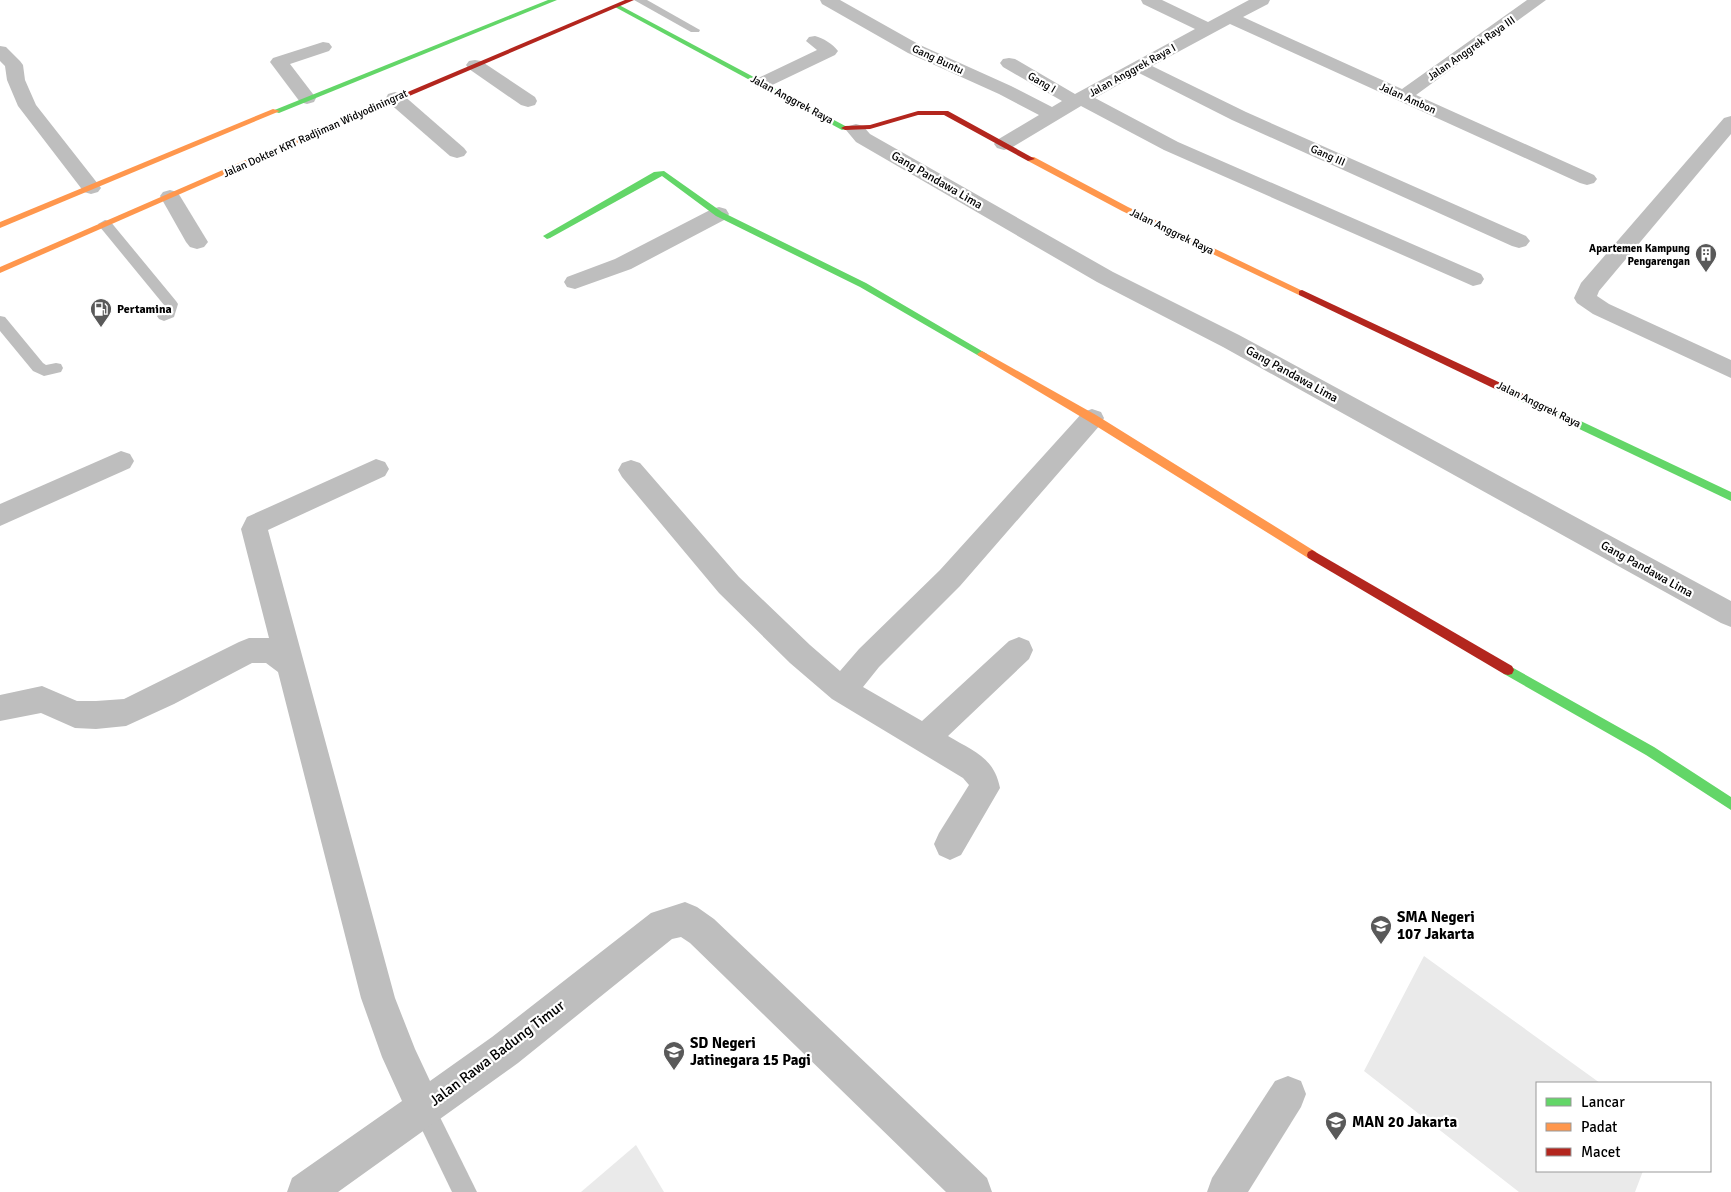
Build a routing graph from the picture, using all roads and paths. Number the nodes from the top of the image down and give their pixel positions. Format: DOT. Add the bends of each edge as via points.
graph roads {
  1 [pos="554,0"];
  2 [pos="631,0"];
  3 [pos="639,0"];
  4 [pos="828,0"];
  5 [pos="1149,0"];
  6 [pos="1262,0"];
  7 [pos="1538,0"];
  8 [pos="617,6"];
  9 [pos="1230,18"];
  10 [pos="1208,29"];
  11 [pos="695,30"];
  12 [pos="815,41"];
  13 [pos="323,47"];
  14 [pos="0,51"];
  15 [pos="1008,63"];
  16 [pos="475,65"];
  17 [pos="1138,66"];
  18 [pos="762,83"];
  19 [pos="1404,96"];
  20 [pos="306,98"];
  21 [pos="395,98"];
  22 [pos="1077,100"];
  23 [pos="528,101"];
  24 [pos="1051,114"];
  25 [pos="1731,122"];
  26 [pos="856,130"];
  27 [pos="1004,144"];
  28 [pos="457,152"];
  29 [pos="1587,179"];
  30 [pos="91,188"];
  31 [pos="170,196"];
  32 [pos="719,214"];
  33 [pos="105,224"];
  34 [pos="0,225"];
  35 [pos="547,236"];
  36 [pos="1519,241"];
  37 [pos="198,242"];
  38 [pos="0,270"];
  39 [pos="1473,279"];
  40 [pos="575,282"];
  41 [pos="164,316"];
  42 [pos="0,321"];
  43 [pos="56,368"];
  44 [pos="1731,370"];
  45 [pos="1092,418"];
  46 [pos="120,461"];
  47 [pos="376,469"];
  48 [pos="630,470"];
  49 [pos="1731,497"];
  50 [pos="0,516"];
  51 [pos="1731,615"];
  52 [pos="1020,650"];
  53 [pos="291,665"];
  54 [pos="842,690"];
  55 [pos="0,708"];
  56 [pos="924,739"];
  57 [pos="1731,804"];
  58 [pos="950,844"];
  59 [pos="1288,1094"];
  60 [pos="424,1108"];
  61 [pos="306,1192"];
  62 [pos="465,1192"];
  63 [pos="973,1192"];
  64 [pos="1226,1192"];
  1 -- 20 [label="street"];
  2 -- 8 [label="street, Jalan Dokter KRT Radjiman Widyodiningrat"];
  3 -- 11 [label="lane"];
  4 -- 24 [label="street, Gang Buntu" via="914,49"];
  5 -- 10 [label="street"];
  6 -- 9 [label="street, Jalan Anggrek Raya I"];
  7 -- 19 [label="street, Jalan Anggrek Raya III"];
  8 -- 16 [label="street, Jalan Dokter KRT Radjiman Widyodiningrat"];
  8 -- 18 [label="street, Jalan Anggrek Raya"];
  9 -- 10 [label="street, Jalan Anggrek Raya I"];
  9 -- 19 [label="street, Jalan Ambon"];
  10 -- 17 [label="street, Jalan Anggrek Raya I"];
  12 -- 18 [label="street" via="829,51"];
  13 -- 20 [label="street" via="279,62"];
  14 -- 30 [label="street" via="14,65 16,80 27,106"];
  15 -- 22 [label="street, Gang I"];
  16 -- 21 [label="street, Jalan Dokter KRT Radjiman Widyodiningrat"];
  16 -- 23 [label="street"];
  17 -- 22 [label="street, Jalan Anggrek Raya I"];
  17 -- 36 [label="street, Gang III" via="1240,116"];
  18 -- 26 [label="street, Jalan Anggrek Raya" via="846,128"];
  19 -- 29 [label="street, Jalan Ambon"];
  20 -- 30 [label="street"];
  21 -- 28 [label="street"];
  21 -- 31 [label="street, Jalan Dokter KRT Radjiman Widyodiningrat"];
  22 -- 24 [label="street, Jalan Anggrek Raya I"];
  22 -- 39 [label="street, Gang I" via="1171,146"];
  24 -- 27 [label="street, Jalan Anggrek Raya I"];
  25 -- 44 [label="street" via="1589,288 1585,298 1601,310"];
  26 -- 27 [label="street, Jalan Anggrek Raya" via="931,110 945,113"];
  26 -- 51 [label="street, Gang Pandawa Lima" via="863,138 1106,277 1231,341"];
  27 -- 49 [label="street, Jalan Anggrek Raya" via="1125,209"];
  30 -- 34 [label="street"];
  31 -- 33 [label="street, Jalan Dokter KRT Radjiman Widyodiningrat"];
  31 -- 37 [label="street"];
  32 -- 35 [label="street" via="660,173"];
  32 -- 40 [label="street" via="645,254"];
  32 -- 45 [label="street" via="863,285"];
  33 -- 38 [label="street, Jalan Dokter KRT Radjiman Widyodiningrat"];
  33 -- 41 [label="lane" via="171,304 172,309"];
  42 -- 43 [label="lane" via="38,367 44,371"];
  45 -- 54 [label="street" via="950,578 899,627"];
  45 -- 57 [label="street" via="1355,582 1650,750"];
  46 -- 50 [label="street"];
  47 -- 53 [label="street, Jalan Rawa Badung Timur" via="256,524 254,529"];
  48 -- 54 [label="street" via="729,584"];
  52 -- 56 [label="street"];
  53 -- 55 [label="street" via="271,650 249,651 126,712 75,714 42,700"];
  53 -- 60 [label="street, Jalan Rawa Badung Timur" via="378,998"];
  54 -- 56 [label="street"];
  56 -- 58 [label="street" via="974,768 983,778 985,788"];
  59 -- 64 [label="street"];
  60 -- 61 [label="street"];
  60 -- 62 [label="lane"];
  60 -- 63 [label="street, Jalan Rawa Badung Timur" via="505,1050 663,925 685,919"];
}
